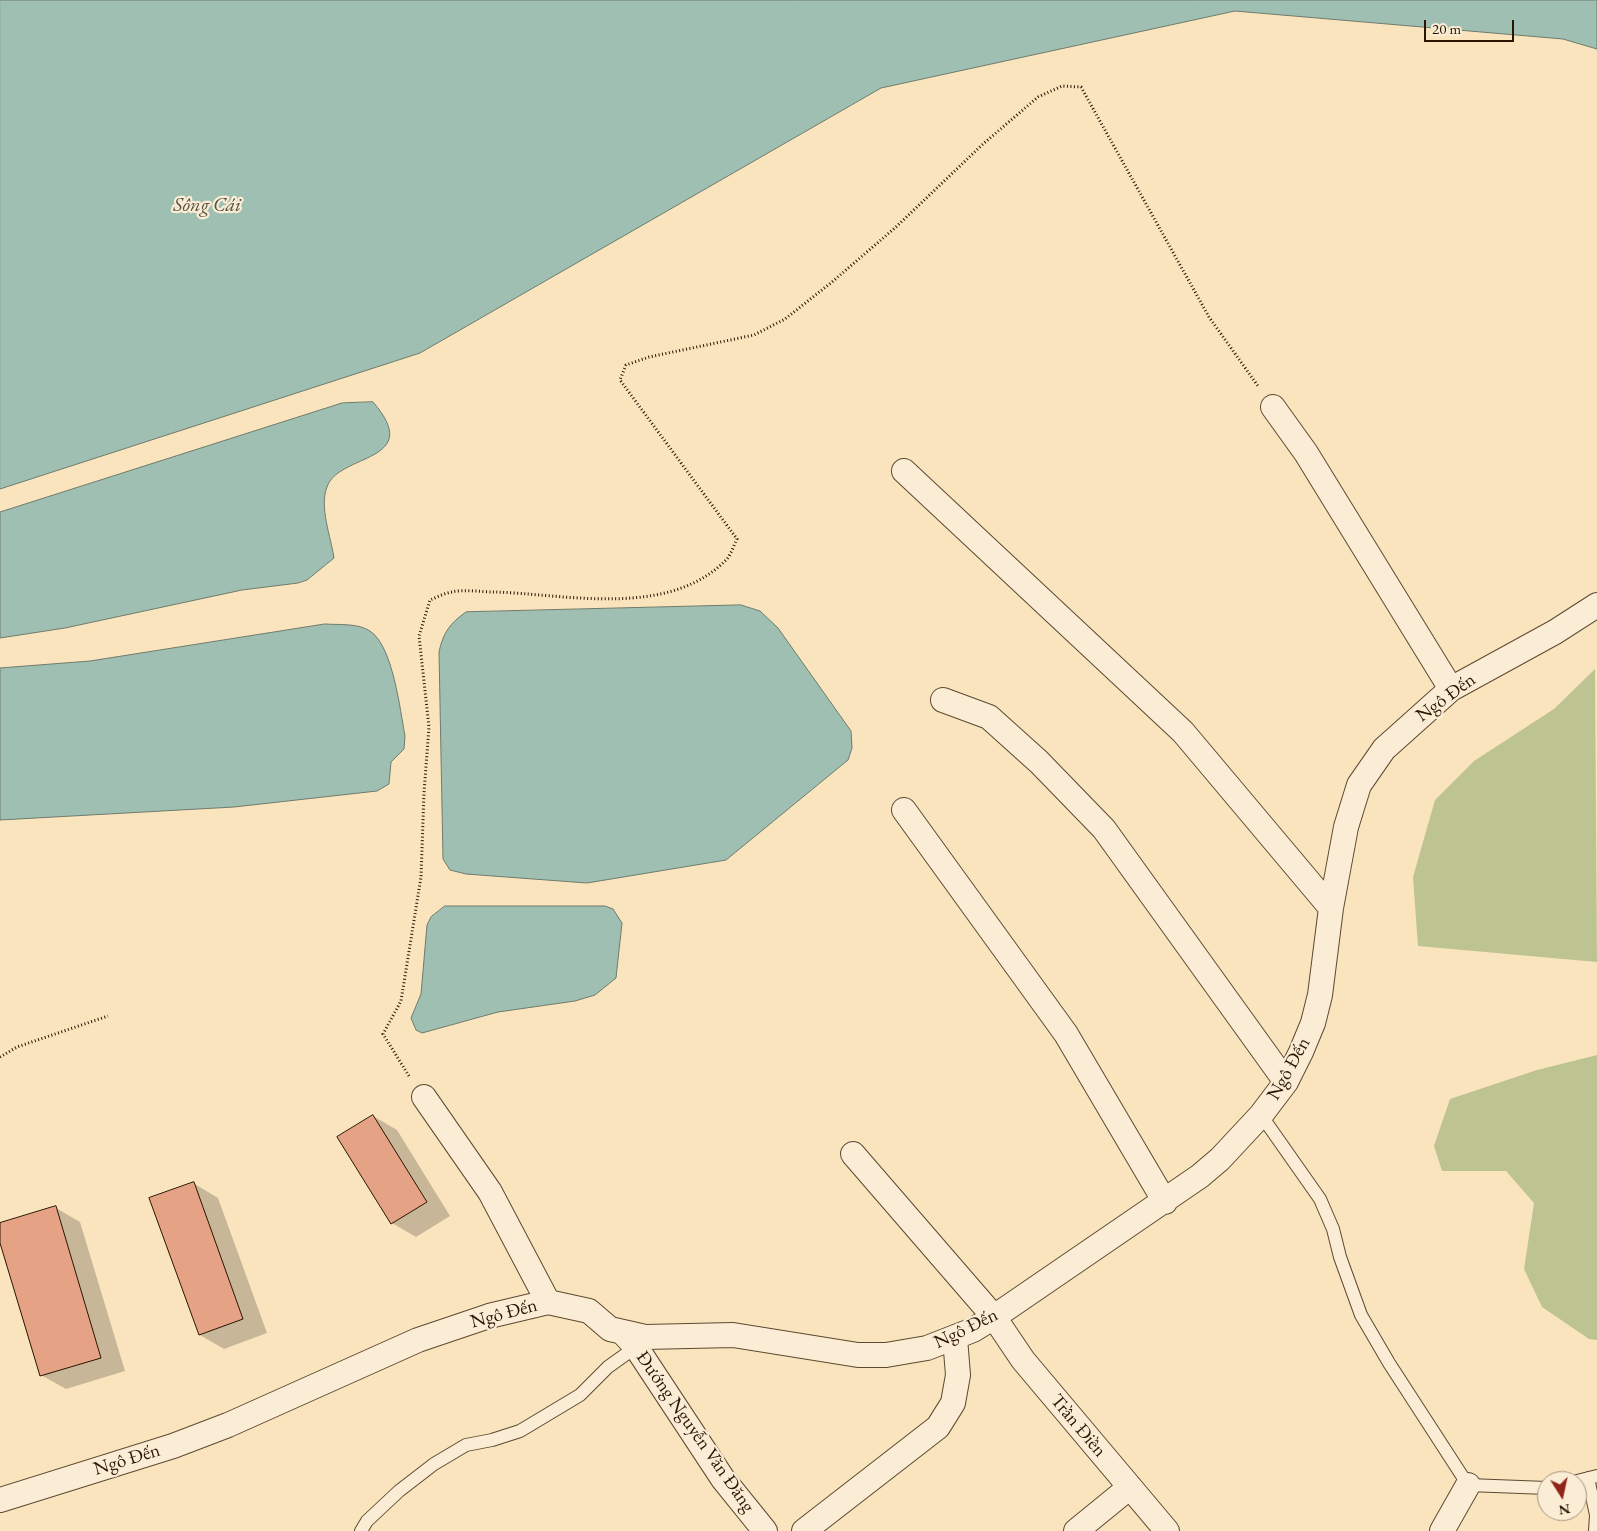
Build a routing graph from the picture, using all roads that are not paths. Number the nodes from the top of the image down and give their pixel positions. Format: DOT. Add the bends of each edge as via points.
graph roads {
  1 [pos="1273,406"];
  2 [pos="904,471"];
  3 [pos="1597,605"];
  4 [pos="1451,690"];
  5 [pos="943,700"];
  6 [pos="904,810"];
  7 [pos="1331,908"];
  8 [pos="1286,1082"];
  9 [pos="424,1097"];
  10 [pos="1261,1115"];
  11 [pos="853,1154"];
  12 [pos="1165,1202"];
  13 [pos="548,1302"];
  14 [pos="994,1317"];
  15 [pos="955,1338"];
  16 [pos="630,1341"];
  17 [pos="1587,1478"];
  18 [pos="1468,1485"];
  19 [pos="1130,1487"];
  20 [pos="1537,1488"];
  21 [pos="0,1500"];
  22 [pos="361,1531"];
  23 [pos="765,1531"];
  24 [pos="804,1531"];
  25 [pos="1076,1531"];
  26 [pos="1167,1531"];
  27 [pos="1442,1531"];
  28 [pos="1595,1531"];
  1 -- 4 [label="street" via="1306,453"];
  2 -- 7 [label="street" via="1182,732"];
  3 -- 4 [label="street, Ngô Đến"];
  4 -- 7 [label="street, Ngô Đến" via="1384,749 1360,785 1346,827"];
  5 -- 8 [label="street" via="989,717 1039,762 1104,829"];
  6 -- 12 [label="street" via="1066,1034"];
  7 -- 8 [label="street, Ngô Đến" via="1320,995 1313,1023"];
  8 -- 10 [label="street, Ngô Đến"];
  9 -- 13 [label="street" via="490,1192"];
  10 -- 12 [label="street, Ngô Đến" via="1220,1159"];
  10 -- 18 [label="lane" via="1320,1198 1334,1229 1340,1257 1361,1314"];
  11 -- 14 [label="street, Trần Điền"];
  12 -- 14 [label="street, Ngô Đến"];
  13 -- 16 [label="street, Ngô Đến" via="589,1311"];
  13 -- 21 [label="street, Ngô Đến" via="489,1316 418,1340 228,1425 173,1446"];
  14 -- 15 [label="street, Ngô Đến"];
  14 -- 19 [label="street, Trần Điền" via="1023,1360"];
  15 -- 16 [label="street, Ngô Đến" via="927,1348 886,1355 858,1355 733,1334 645,1337"];
  15 -- 24 [label="street" via="958,1375 953,1403 938,1427"];
  16 -- 22 [label="lane" via="580,1395 520,1431 466,1446 434,1464 399,1491"];
  16 -- 23 [label="street, Đướng Nguyễn Văn Đăng" via="723,1479"];
  17 -- 28 [label="lane" via="1596,1515"];
  18 -- 20 [label="lane"];
  18 -- 27 [label="street"];
  19 -- 25 [label="street"];
  19 -- 26 [label="street, Trần Điền"];
}
